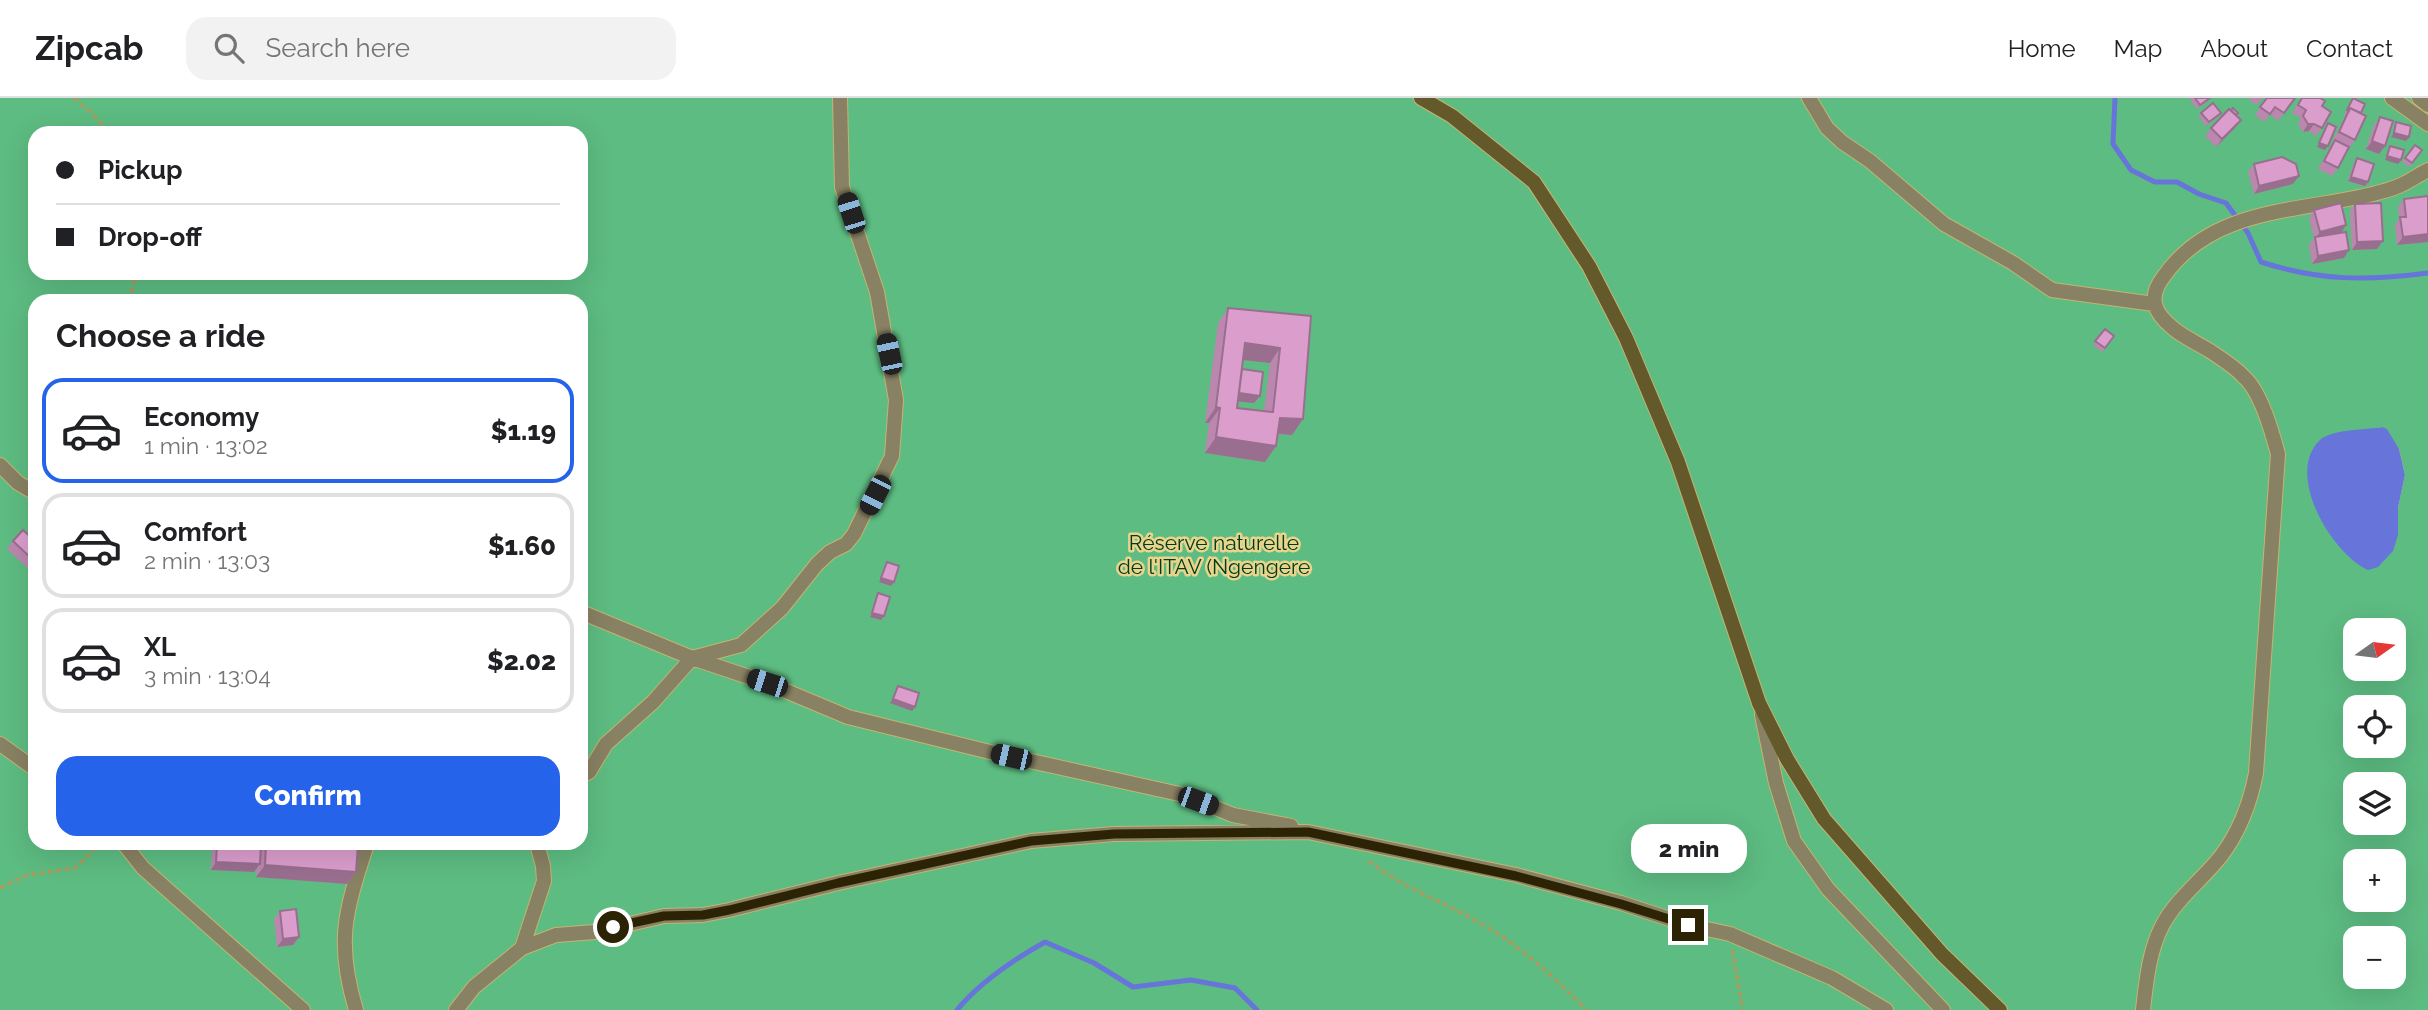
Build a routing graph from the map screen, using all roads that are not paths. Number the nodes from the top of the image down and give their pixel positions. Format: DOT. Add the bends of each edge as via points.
graph roads {
  1 [pos="840,98"];
  2 [pos="1421,98"];
  3 [pos="1809,98"];
  4 [pos="2392,98"];
  5 [pos="2419,98"];
  6 [pos="2428,105"];
  7 [pos="2428,124"];
  8 [pos="2428,170"];
  9 [pos="2154,304"];
  10 [pos="0,465"];
  11 [pos="28,489"];
  12 [pos="588,615"];
  13 [pos="692,658"];
  14 [pos="1759,703"];
  15 [pos="0,744"];
  16 [pos="28,764"];
  17 [pos="588,772"];
  18 [pos="1308,832"];
  19 [pos="129,850"];
  20 [pos="365,850"];
  21 [pos="539,850"];
  22 [pos="522,948"];
  23 [pos="303,1010"];
  24 [pos="356,1010"];
  25 [pos="456,1010"];
  26 [pos="1886,1010"];
  27 [pos="1943,1010"];
  28 [pos="2000,1010"];
  29 [pos="2143,1010"];
  1 -- 13 [label="street" via="842,187 877,292 896,400 892,456 846,544 817,564 782,608 741,645"];
  2 -- 14 [label="street" via="1452,116 1534,183 1589,266 1626,338 1678,462"];
  3 -- 9 [label="street" via="1827,128 1842,142 1944,224 2052,290"];
  4 -- 7 [label="street"];
  5 -- 6 [label="street"];
  8 -- 9 [label="street" via="2403,185 2249,218 2202,238 2178,257 2161,279"];
  9 -- 29 [label="street" via="2175,331 2246,378 2269,420 2277,454 2256,773 2250,800 2220,857 2162,927 2146,977"];
  10 -- 11 [label="street"];
  12 -- 13 [label="street"];
  13 -- 17 [label="street" via="607,744"];
  13 -- 18 [label="street" via="848,717 1184,795 1233,816"];
  14 -- 27 [label="street" via="1794,841 1828,889"];
  14 -- 28 [label="street" via="1824,819 1942,954"];
  15 -- 16 [label="street"];
  18 -- 22 [label="street" via="1114,834 1031,841 729,910 556,934"];
  18 -- 26 [label="street" via="1516,876 1730,934 1832,978"];
  19 -- 23 [label="street" via="143,868"];
  20 -- 24 [label="street" via="347,909 343,945"];
  21 -- 22 [label="street" via="544,881"];
  22 -- 25 [label="street" via="474,987"];
}
